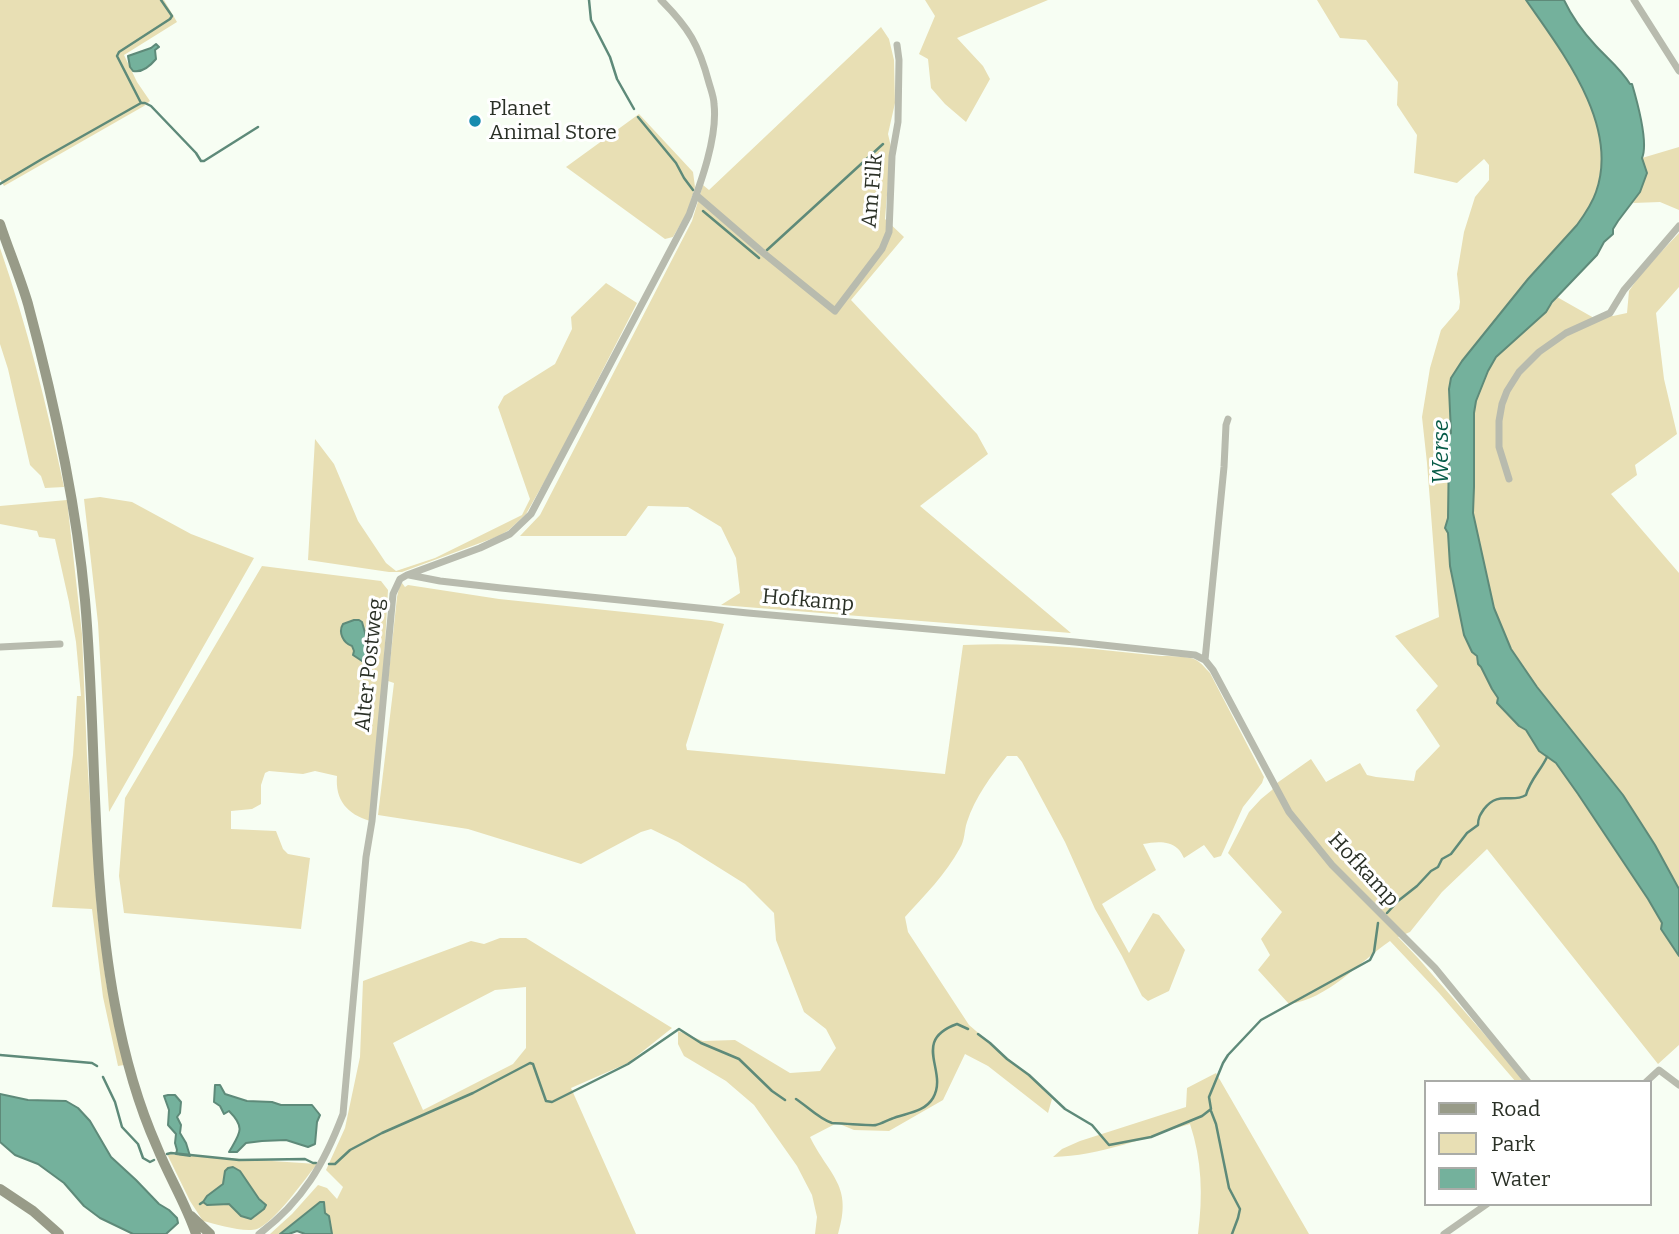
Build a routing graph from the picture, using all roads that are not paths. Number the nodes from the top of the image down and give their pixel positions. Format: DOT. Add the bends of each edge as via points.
graph roads {
  1 [pos="661,0"];
  2 [pos="1634,0"];
  3 [pos="897,44"];
  4 [pos="1679,71"];
  5 [pos="696,195"];
  6 [pos="0,224"];
  7 [pos="1679,226"];
  8 [pos="1228,419"];
  9 [pos="1509,479"];
  10 [pos="407,575"];
  11 [pos="60,644"];
  12 [pos="0,647"];
  13 [pos="1205,660"];
  14 [pos="1526,1080"];
  15 [pos="1649,1080"];
  16 [pos="1679,1085"];
  17 [pos="0,1189"];
  18 [pos="1484,1206"];
  19 [pos="189,1213"];
  20 [pos="59,1234"];
  21 [pos="195,1234"];
  22 [pos="210,1234"];
  23 [pos="259,1234"];
  24 [pos="1444,1234"];
  1 -- 5 [label="street, Alter Postweg" via="694,39 715,105"];
  2 -- 4 [label="street"];
  3 -- 5 [label="street, Am Filk" via="898,122 889,232 883,248 835,311"];
  5 -- 10 [label="street, Alter Postweg" via="531,514 510,534"];
  6 -- 19 [label="main road" via="27,302 77,529 99,869 115,1005 146,1120"];
  7 -- 9 [label="street" via="1632,279 1610,313 1566,333 1519,372 1507,391 1499,421 1499,447"];
  8 -- 13 [label="street"];
  10 -- 13 [label="street, Hofkamp" via="501,589 1183,653"];
  10 -- 23 [label="street, Alter Postweg" via="393,594 343,1114 315,1176"];
  11 -- 12 [label="street"];
  13 -- 14 [label="street, Hofkamp" via="1289,812 1332,865 1435,968"];
  15 -- 16 [label="street" via="1659,1070"];
  17 -- 20 [label="main road"];
  18 -- 24 [label="street"];
  19 -- 21 [label="main road"];
  19 -- 22 [label="main road"];
}
